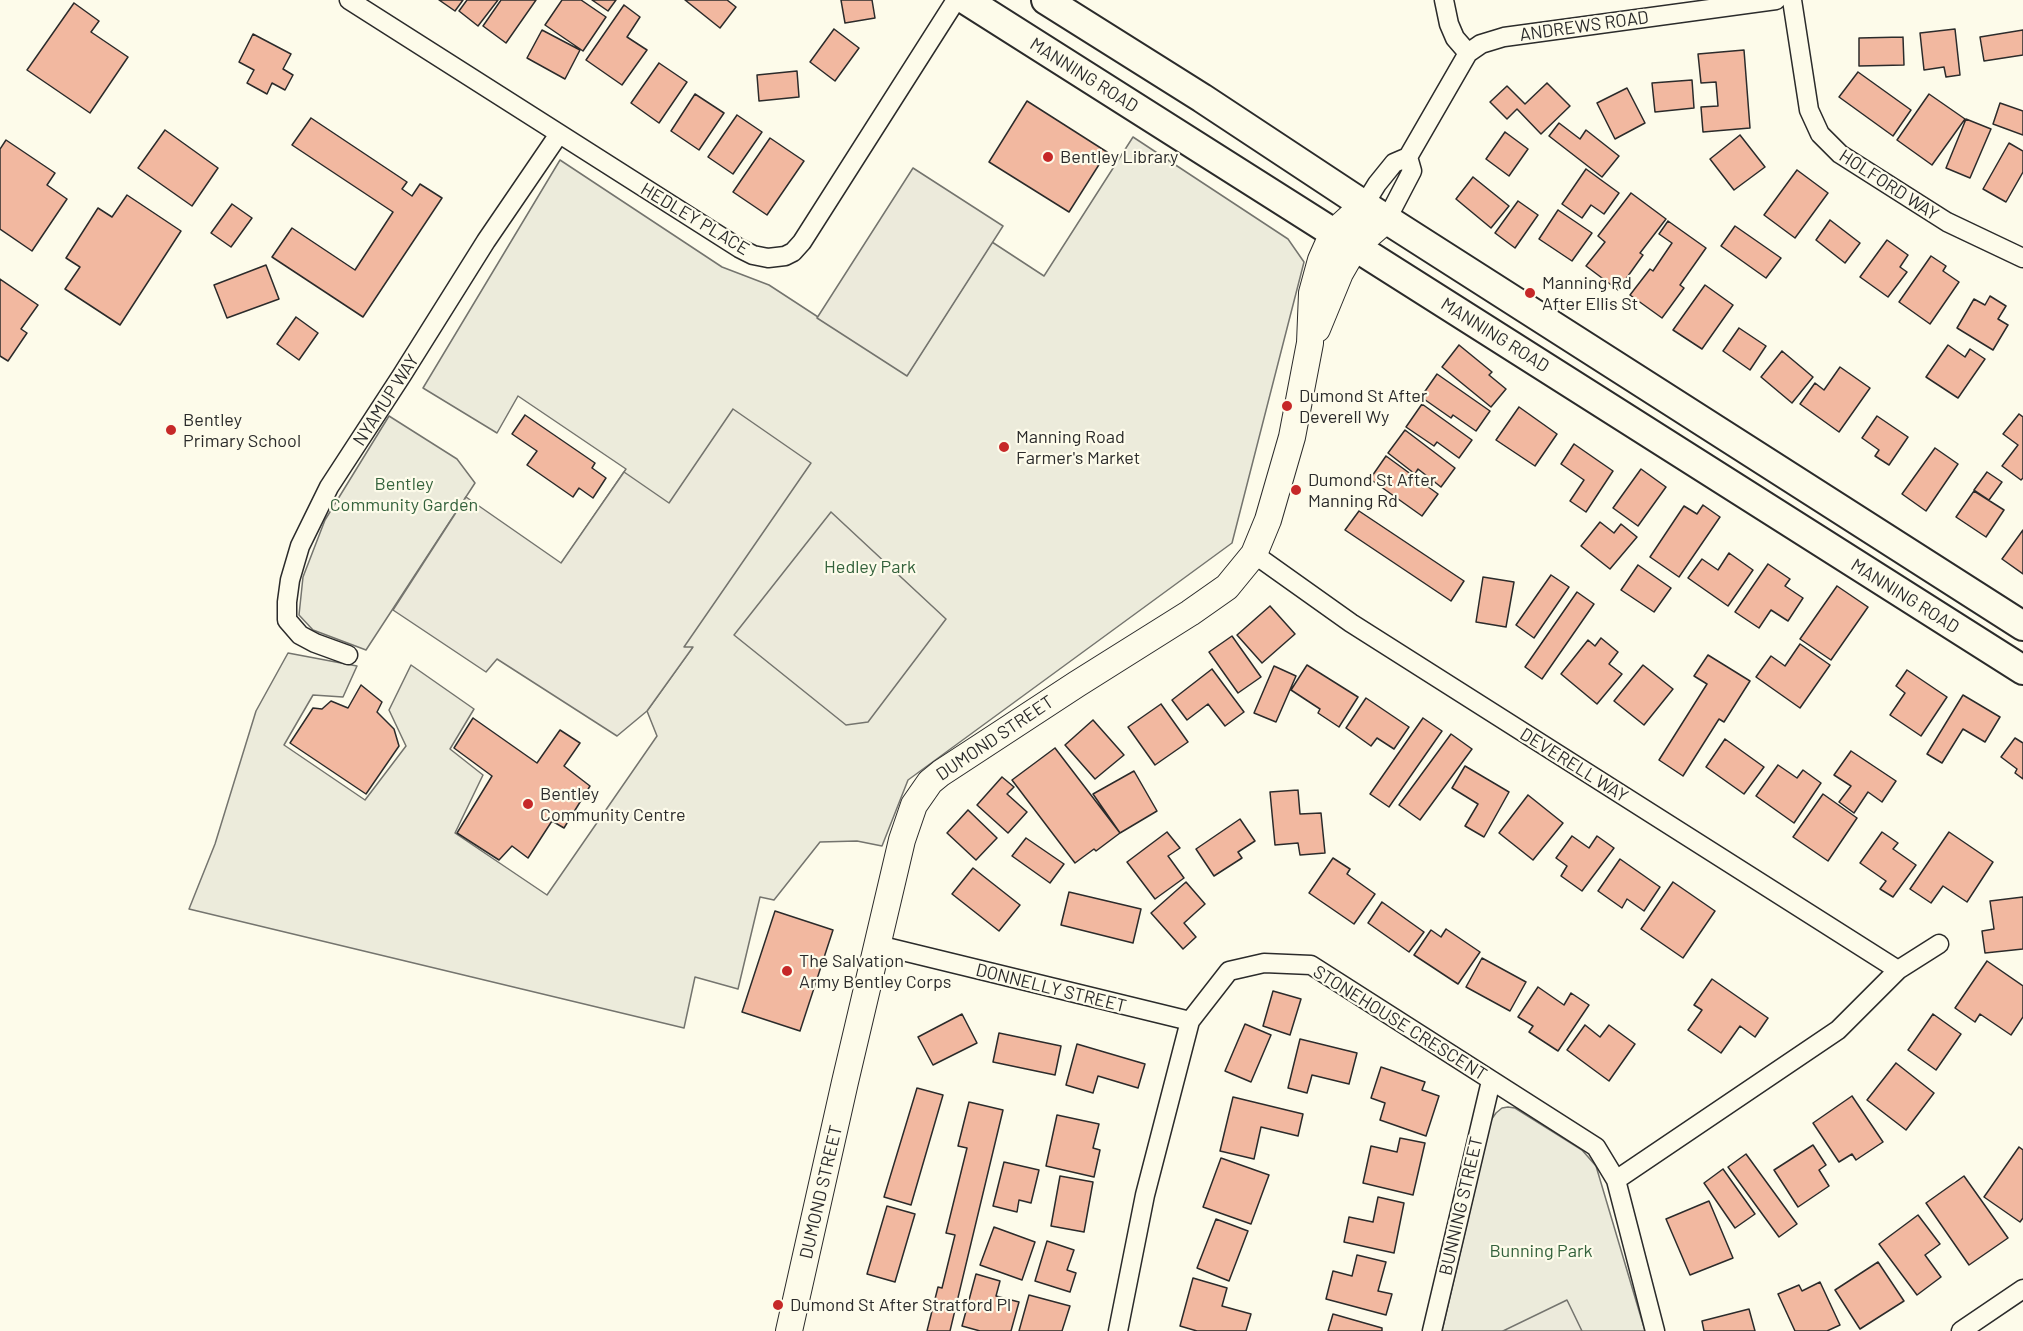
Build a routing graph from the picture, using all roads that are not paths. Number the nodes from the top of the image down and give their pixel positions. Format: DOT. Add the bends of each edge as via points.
graph roads {
  1 [pos="349,0"];
  2 [pos="956,0"];
  3 [pos="966,0"];
  4 [pos="1046,0"];
  5 [pos="1444,0"];
  6 [pos="1776,0"];
  7 [pos="1792,0"];
  8 [pos="1468,53"];
  9 [pos="559,134"];
  10 [pos="1408,157"];
  11 [pos="1376,212"];
  12 [pos="1344,240"];
  13 [pos="2023,258"];
  14 [pos="1254,554"];
  15 [pos="2023,626"];
  16 [pos="348,655"];
  17 [pos="2023,670"];
  18 [pos="1940,944"];
  19 [pos="878,945"];
  20 [pos="1898,970"];
  21 [pos="1190,1021"];
  22 [pos="1491,1081"];
  23 [pos="1616,1180"];
  24 [pos="2023,1289"];
  25 [pos="789,1331"];
  26 [pos="1118,1331"];
  27 [pos="1432,1331"];
  28 [pos="1655,1331"];
  29 [pos="1961,1331"];
  1 -- 9 [label="street, HEDLEY PLACE"];
  2 -- 9 [label="street, HEDLEY PLACE" via="802,242 785,256 761,257 739,248"];
  3 -- 12 [label="main road, MANNING ROAD"];
  4 -- 11 [label="main road, MANNING ROAD"];
  5 -- 8 [label="street" via="1455,38"];
  6 -- 8 [label="street, ANDREWS ROAD" via="1504,37"];
  7 -- 13 [label="street, HOLFORD WAY" via="1809,110 1820,134 1840,154 1947,222"];
  8 -- 10 [label="street"];
  9 -- 16 [label="street, NYAMUP WAY" via="329,487 300,546 288,591 288,620 307,639"];
  10 -- 11 [label="street" via="1412,171"];
  10 -- 11 [label="street" via="1394,163 1377,184"];
  11 -- 12 [label="street, DUMOND STREET"];
  11 -- 15 [label="main road, MANNING ROAD"];
  12 -- 14 [label="street, DUMOND STREET" via="1321,260 1312,293 1310,343 1292,437"];
  12 -- 17 [label="main road, MANNING ROAD"];
  14 -- 19 [label="street, DUMOND STREET" via="1238,576 1210,599 930,782 908,820"];
  14 -- 20 [label="street, DEVERELL WAY" via="1351,623"];
  18 -- 20 [label="street"];
  19 -- 21 [label="street, DONNELLY STREET"];
  19 -- 25 [label="street, DUMOND STREET"];
  20 -- 23 [label="street" via="1838,1030"];
  21 -- 22 [label="street, STONEHOUSE CRESCENT" via="1229,972 1264,963 1311,965"];
  21 -- 26 [label="street, STONEHOUSE CRESCENT" via="1144,1195"];
  22 -- 23 [label="street, STONEHOUSE CRESCENT" via="1596,1147"];
  22 -- 27 [label="street, BUNNING STREET"];
  23 -- 28 [label="street, STONEHOUSE CRESCENT"];
  24 -- 29 [label="street"];
}
